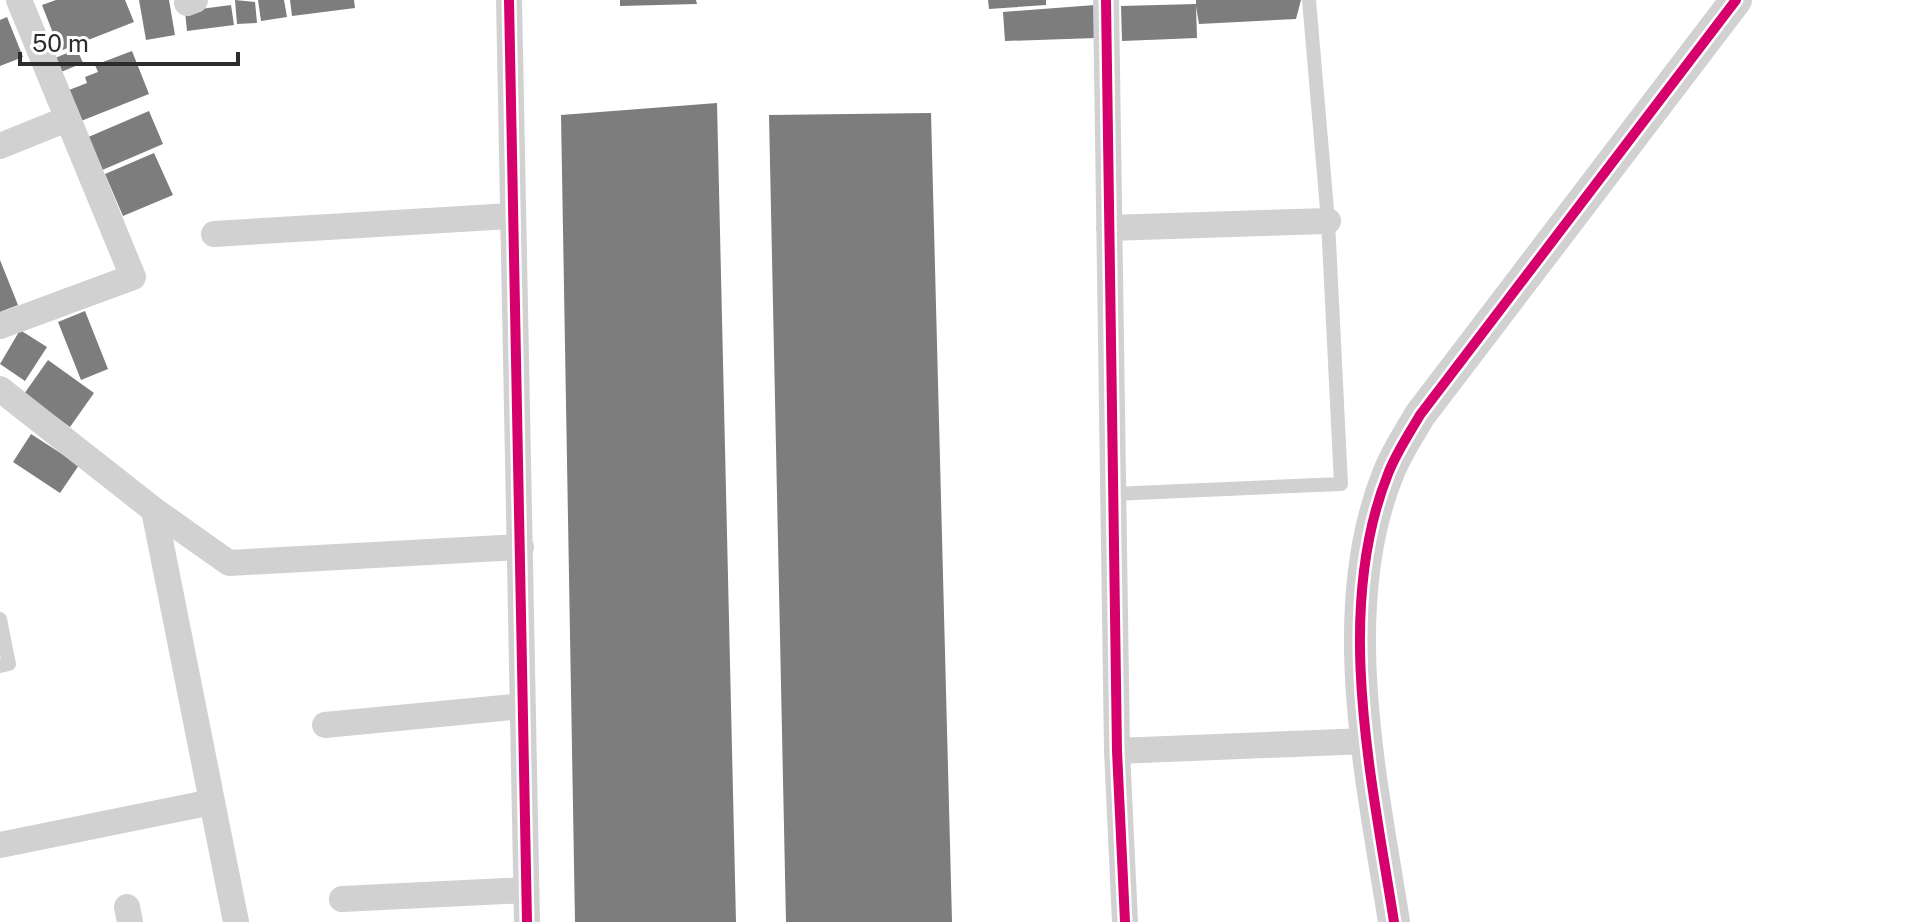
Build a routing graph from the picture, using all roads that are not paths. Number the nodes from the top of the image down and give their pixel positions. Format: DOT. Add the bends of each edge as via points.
graph roads {
  1 [pos="19,0"];
  2 [pos="509,0"];
  3 [pos="1106,0"];
  4 [pos="1309,0"];
  5 [pos="1736,0"];
  6 [pos="67,119"];
  7 [pos="0,146"];
  8 [pos="511,216"];
  9 [pos="1328,221"];
  10 [pos="1109,228"];
  11 [pos="214,234"];
  12 [pos="0,326"];
  13 [pos="0,389"];
  14 [pos="1113,494"];
  15 [pos="154,510"];
  16 [pos="521,547"];
  17 [pos="0,619"];
  18 [pos="0,666"];
  19 [pos="523,706"];
  20 [pos="325,725"];
  21 [pos="1367,741"];
  22 [pos="1117,751"];
  23 [pos="212,802"];
  24 [pos="0,845"];
  25 [pos="526,890"];
  26 [pos="342,899"];
  27 [pos="236,922"];
  28 [pos="527,922"];
  29 [pos="1125,922"];
  30 [pos="1394,922"];
  1 -- 6 [label="street"];
  2 -- 8 [label="street"];
  3 -- 10 [label="street"];
  4 -- 9 [label="lane"];
  5 -- 21 [label="street" via="1420,415 1388,473 1368,540 1360,609"];
  6 -- 7 [label="street"];
  6 -- 12 [label="street" via="133,277"];
  8 -- 11 [label="street"];
  8 -- 16 [label="street"];
  9 -- 10 [label="street"];
  9 -- 14 [label="lane" via="1341,484"];
  10 -- 14 [label="street"];
  13 -- 15 [label="street"];
  14 -- 22 [label="street"];
  15 -- 16 [label="street" via="229,563"];
  15 -- 23 [label="street"];
  16 -- 19 [label="street"];
  17 -- 18 [label="lane" via="9,664"];
  19 -- 20 [label="street"];
  19 -- 25 [label="street"];
  21 -- 22 [label="street"];
  21 -- 30 [label="street"];
  22 -- 29 [label="street"];
  23 -- 24 [label="street"];
  23 -- 27 [label="street"];
  25 -- 26 [label="street"];
  25 -- 28 [label="street"];
}
